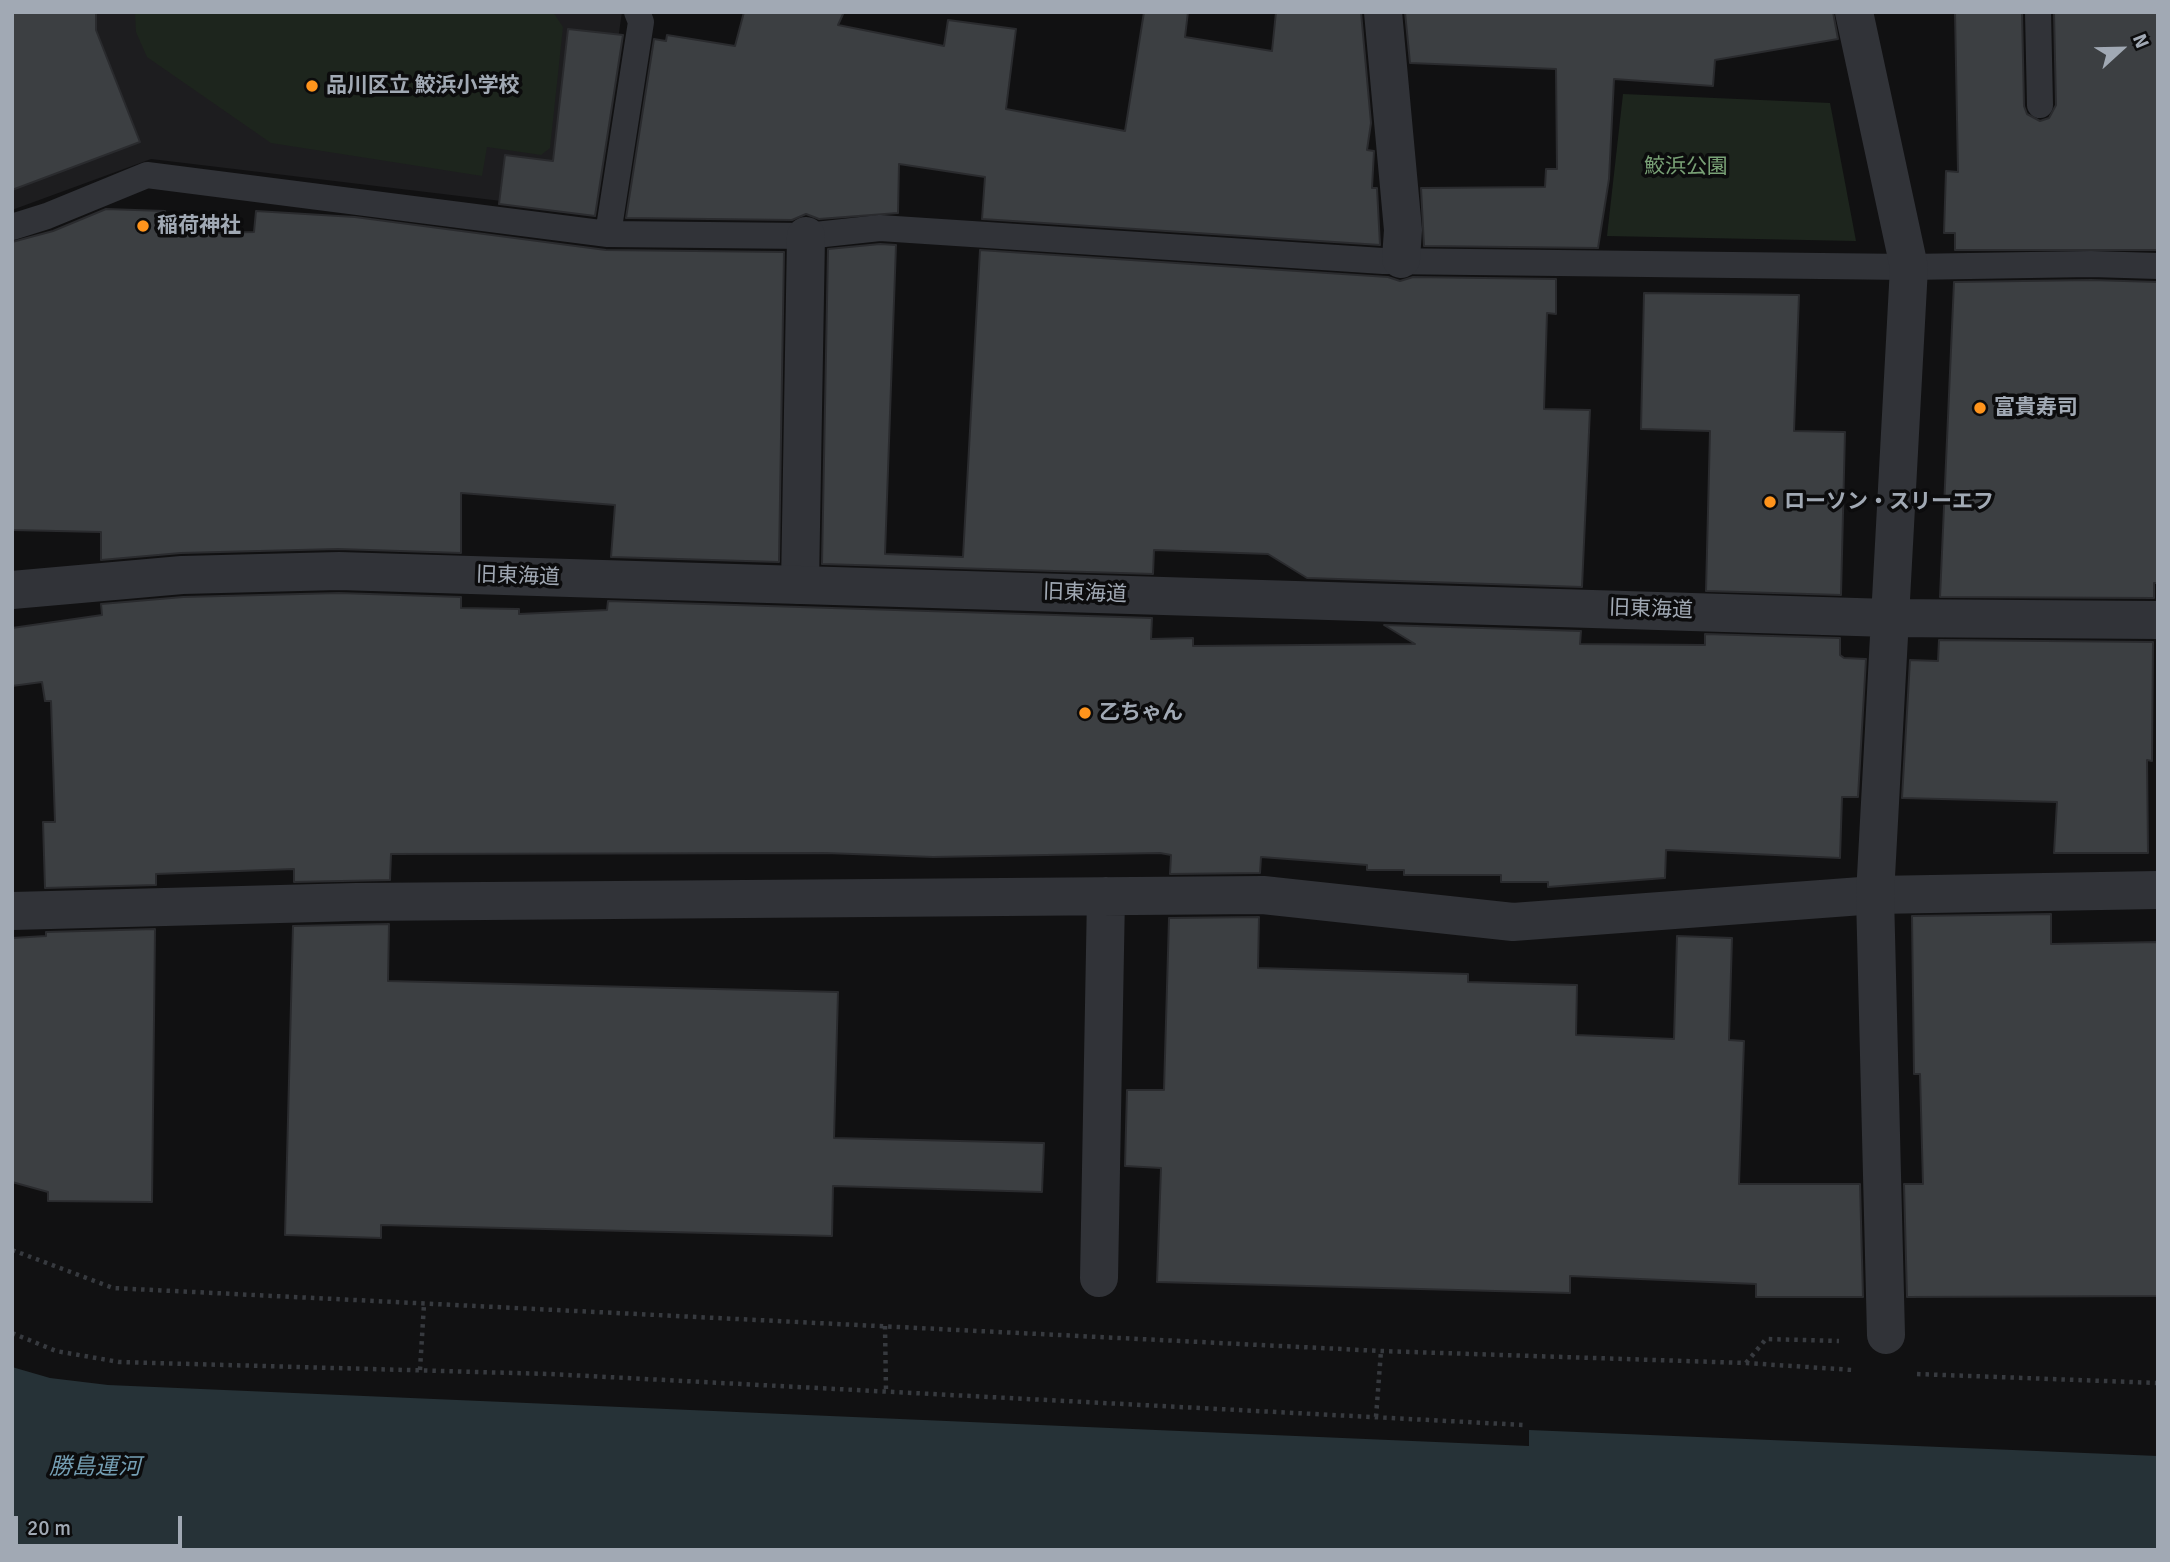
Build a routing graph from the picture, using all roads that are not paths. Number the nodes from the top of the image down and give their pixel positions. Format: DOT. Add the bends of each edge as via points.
graph roads {
  1 [pos="637,12"];
  2 [pos="1383,12"];
  3 [pos="1854,12"];
  4 [pos="2038,12"];
  5 [pos="2040,105"];
  6 [pos="12,228"];
  7 [pos="608,234"];
  8 [pos="806,236"];
  9 [pos="1401,259"];
  10 [pos="2158,266"];
  11 [pos="1909,267"];
  12 [pos="800,585"];
  13 [pos="12,590"];
  14 [pos="1889,618"];
  15 [pos="2158,620"];
  16 [pos="2158,890"];
  17 [pos="1875,895"];
  18 [pos="1106,896"];
  19 [pos="12,911"];
  20 [pos="1099,1278"];
  21 [pos="1886,1335"];
  1 -- 7 [label="lane" via="641,22"];
  2 -- 9 [label="street" via="1403,230"];
  3 -- 11 [label="street"];
  4 -- 5 [label="lane"];
  6 -- 7 [label="lane" via="147,174"];
  7 -- 8 [label="lane"];
  8 -- 9 [label="lane" via="880,228"];
  8 -- 12 [label="street"];
  9 -- 11 [label="lane"];
  10 -- 11 [label="lane"];
  11 -- 14 [label="street"];
  12 -- 13 [label="street, 旧東海道" via="339,571 182,575"];
  12 -- 14 [label="street, 旧東海道"];
  14 -- 15 [label="street, 旧東海道"];
  14 -- 17 [label="street"];
  16 -- 17 [label="street"];
  17 -- 18 [label="street" via="1513,922 1263,895"];
  17 -- 21 [label="street"];
  18 -- 19 [label="street" via="356,902"];
  18 -- 20 [label="street"];
}
